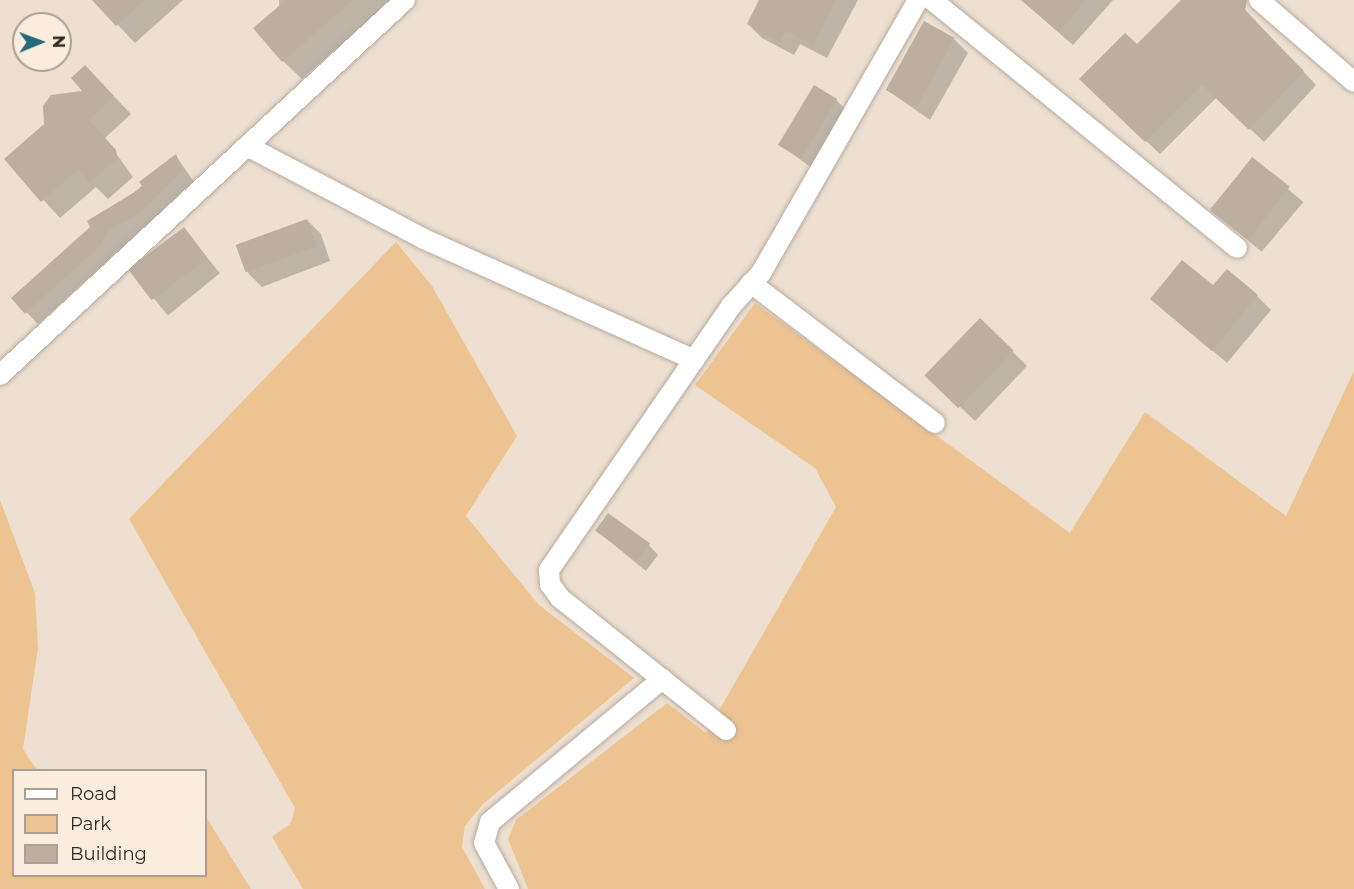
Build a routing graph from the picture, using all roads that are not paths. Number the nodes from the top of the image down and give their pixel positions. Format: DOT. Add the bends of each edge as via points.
graph roads {
  1 [pos="405,0"];
  2 [pos="918,0"];
  3 [pos="932,0"];
  4 [pos="1259,0"];
  5 [pos="1354,82"];
  6 [pos="247,147"];
  7 [pos="1237,248"];
  8 [pos="751,284"];
  9 [pos="694,360"];
  10 [pos="0,375"];
  11 [pos="935,423"];
  12 [pos="662,679"];
  13 [pos="726,730"];
  14 [pos="509,889"];
  1 -- 6 [label="street"];
  2 -- 8 [label="street" via="814,186"];
  3 -- 7 [label="street"];
  4 -- 5 [label="street"];
  6 -- 9 [label="street" via="423,238"];
  6 -- 10 [label="street"];
  8 -- 9 [label="street"];
  8 -- 11 [label="street"];
  9 -- 12 [label="street" via="549,570 550,584 560,598"];
  12 -- 13 [label="street"];
  12 -- 14 [label="street" via="490,822 484,843"];
}
